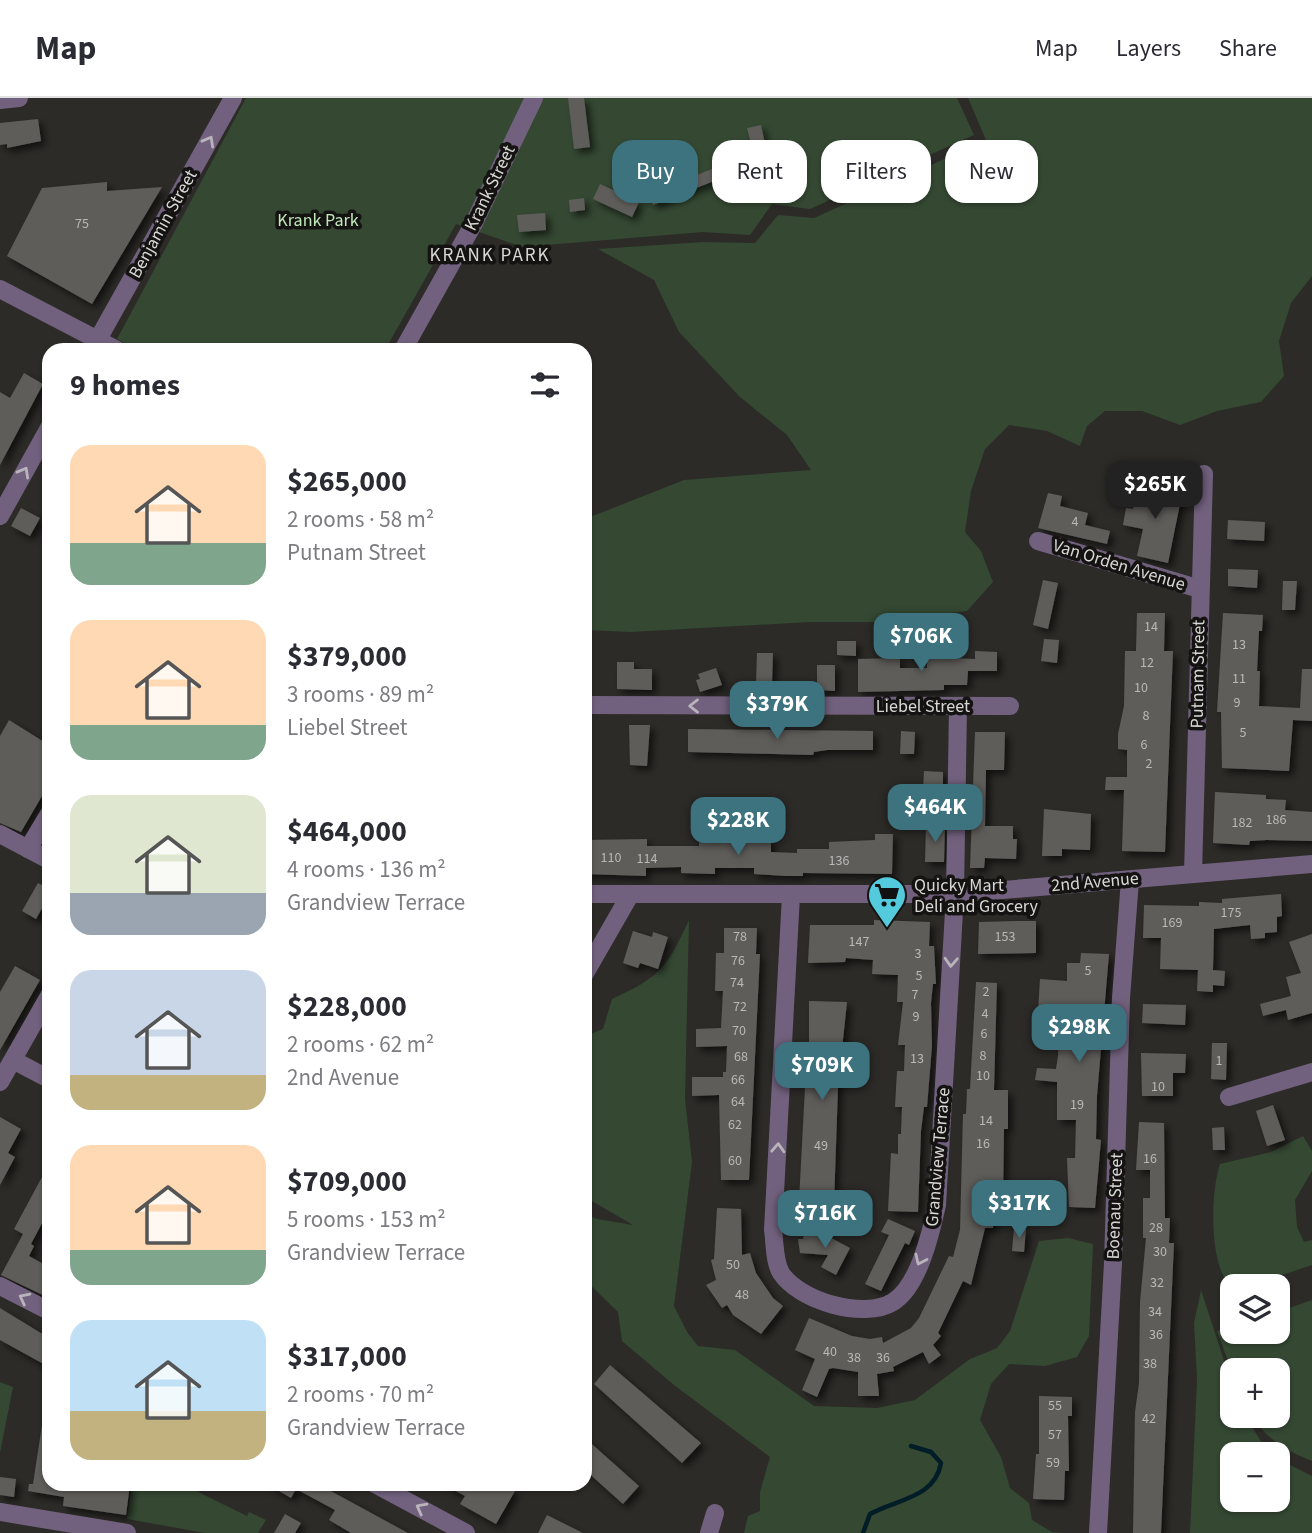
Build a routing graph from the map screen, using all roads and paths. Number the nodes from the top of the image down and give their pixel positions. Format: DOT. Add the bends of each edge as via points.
graph roads {
  1 [pos="19,98"];
  2 [pos="233,98"];
  3 [pos="534,98"];
  4 [pos="0,100"];
  5 [pos="0,289"];
  6 [pos="92,343"];
  7 [pos="96,343"];
  8 [pos="407,343"];
  9 [pos="42,441"];
  10 [pos="1204,474"];
  11 [pos="0,516"];
  12 [pos="1038,541"];
  13 [pos="1200,589"];
  14 [pos="592,705"];
  15 [pos="1010,706"];
  16 [pos="958,707"];
  17 [pos="42,826"];
  18 [pos="0,834"];
  19 [pos="28,849"];
  20 [pos="42,856"];
  21 [pos="1312,864"];
  22 [pos="1193,874"];
  23 [pos="1130,880"];
  24 [pos="592,894"];
  25 [pos="955,894"];
  26 [pos="630,895"];
  27 [pos="791,895"];
  28 [pos="592,961"];
  29 [pos="42,1008"];
  30 [pos="13,1060"];
  31 [pos="1312,1072"];
  32 [pos="42,1075"];
  33 [pos="0,1082"];
  34 [pos="1229,1097"];
  35 [pos="0,1286"];
  36 [pos="42,1307"];
  37 [pos="388,1491"];
  38 [pos="0,1512"];
  39 [pos="715,1513"];
  40 [pos="127,1533"];
  41 [pos="466,1533"];
  42 [pos="709,1533"];
  43 [pos="1098,1533"];
  1 -- 4 [label="street"];
  7 -- 2 [label="street, Benjamin Street, one-way"];
  3 -- 8 [label="street, Krank Street" via="474,223"];
  5 -- 6 [label="street"];
  11 -- 9 [label="street, one-way"];
  10 -- 13 [label="street, Putnam Street"];
  12 -- 13 [label="street, Van Orden Avenue"];
  13 -- 22 [label="street, Putnam Street"];
  16 -- 14 [label="street, Liebel Street, one-way"];
  15 -- 16 [label="street, Liebel Street"];
  16 -- 25 [label="street, Grandview Terrace"];
  17 -- 19 [label="street"];
  18 -- 19 [label="street"];
  19 -- 20 [label="street"];
  21 -- 22 [label="street, 2nd Avenue"];
  22 -- 23 [label="street, 2nd Avenue"];
  23 -- 25 [label="street, 2nd Avenue"];
  23 -- 43 [label="street, Boenau Street"];
  24 -- 26 [label="street, 2nd Avenue"];
  25 -- 27 [label="street, 2nd Avenue"];
  25 -- 27 [label="street, Grandview Terrace, one-way" via="937,1205 930,1240 907,1287 893,1302 871,1310 843,1308 796,1289 780,1271 776,1255"];
  26 -- 27 [label="street, 2nd Avenue"];
  26 -- 28 [label="street"];
  29 -- 30 [label="street"];
  30 -- 32 [label="street"];
  30 -- 33 [label="street"];
  31 -- 34 [label="street"];
  36 -- 35 [label="street, one-way"];
  41 -- 37 [label="street, one-way"];
  38 -- 40 [label="street"];
  39 -- 42 [label="street"];
}
